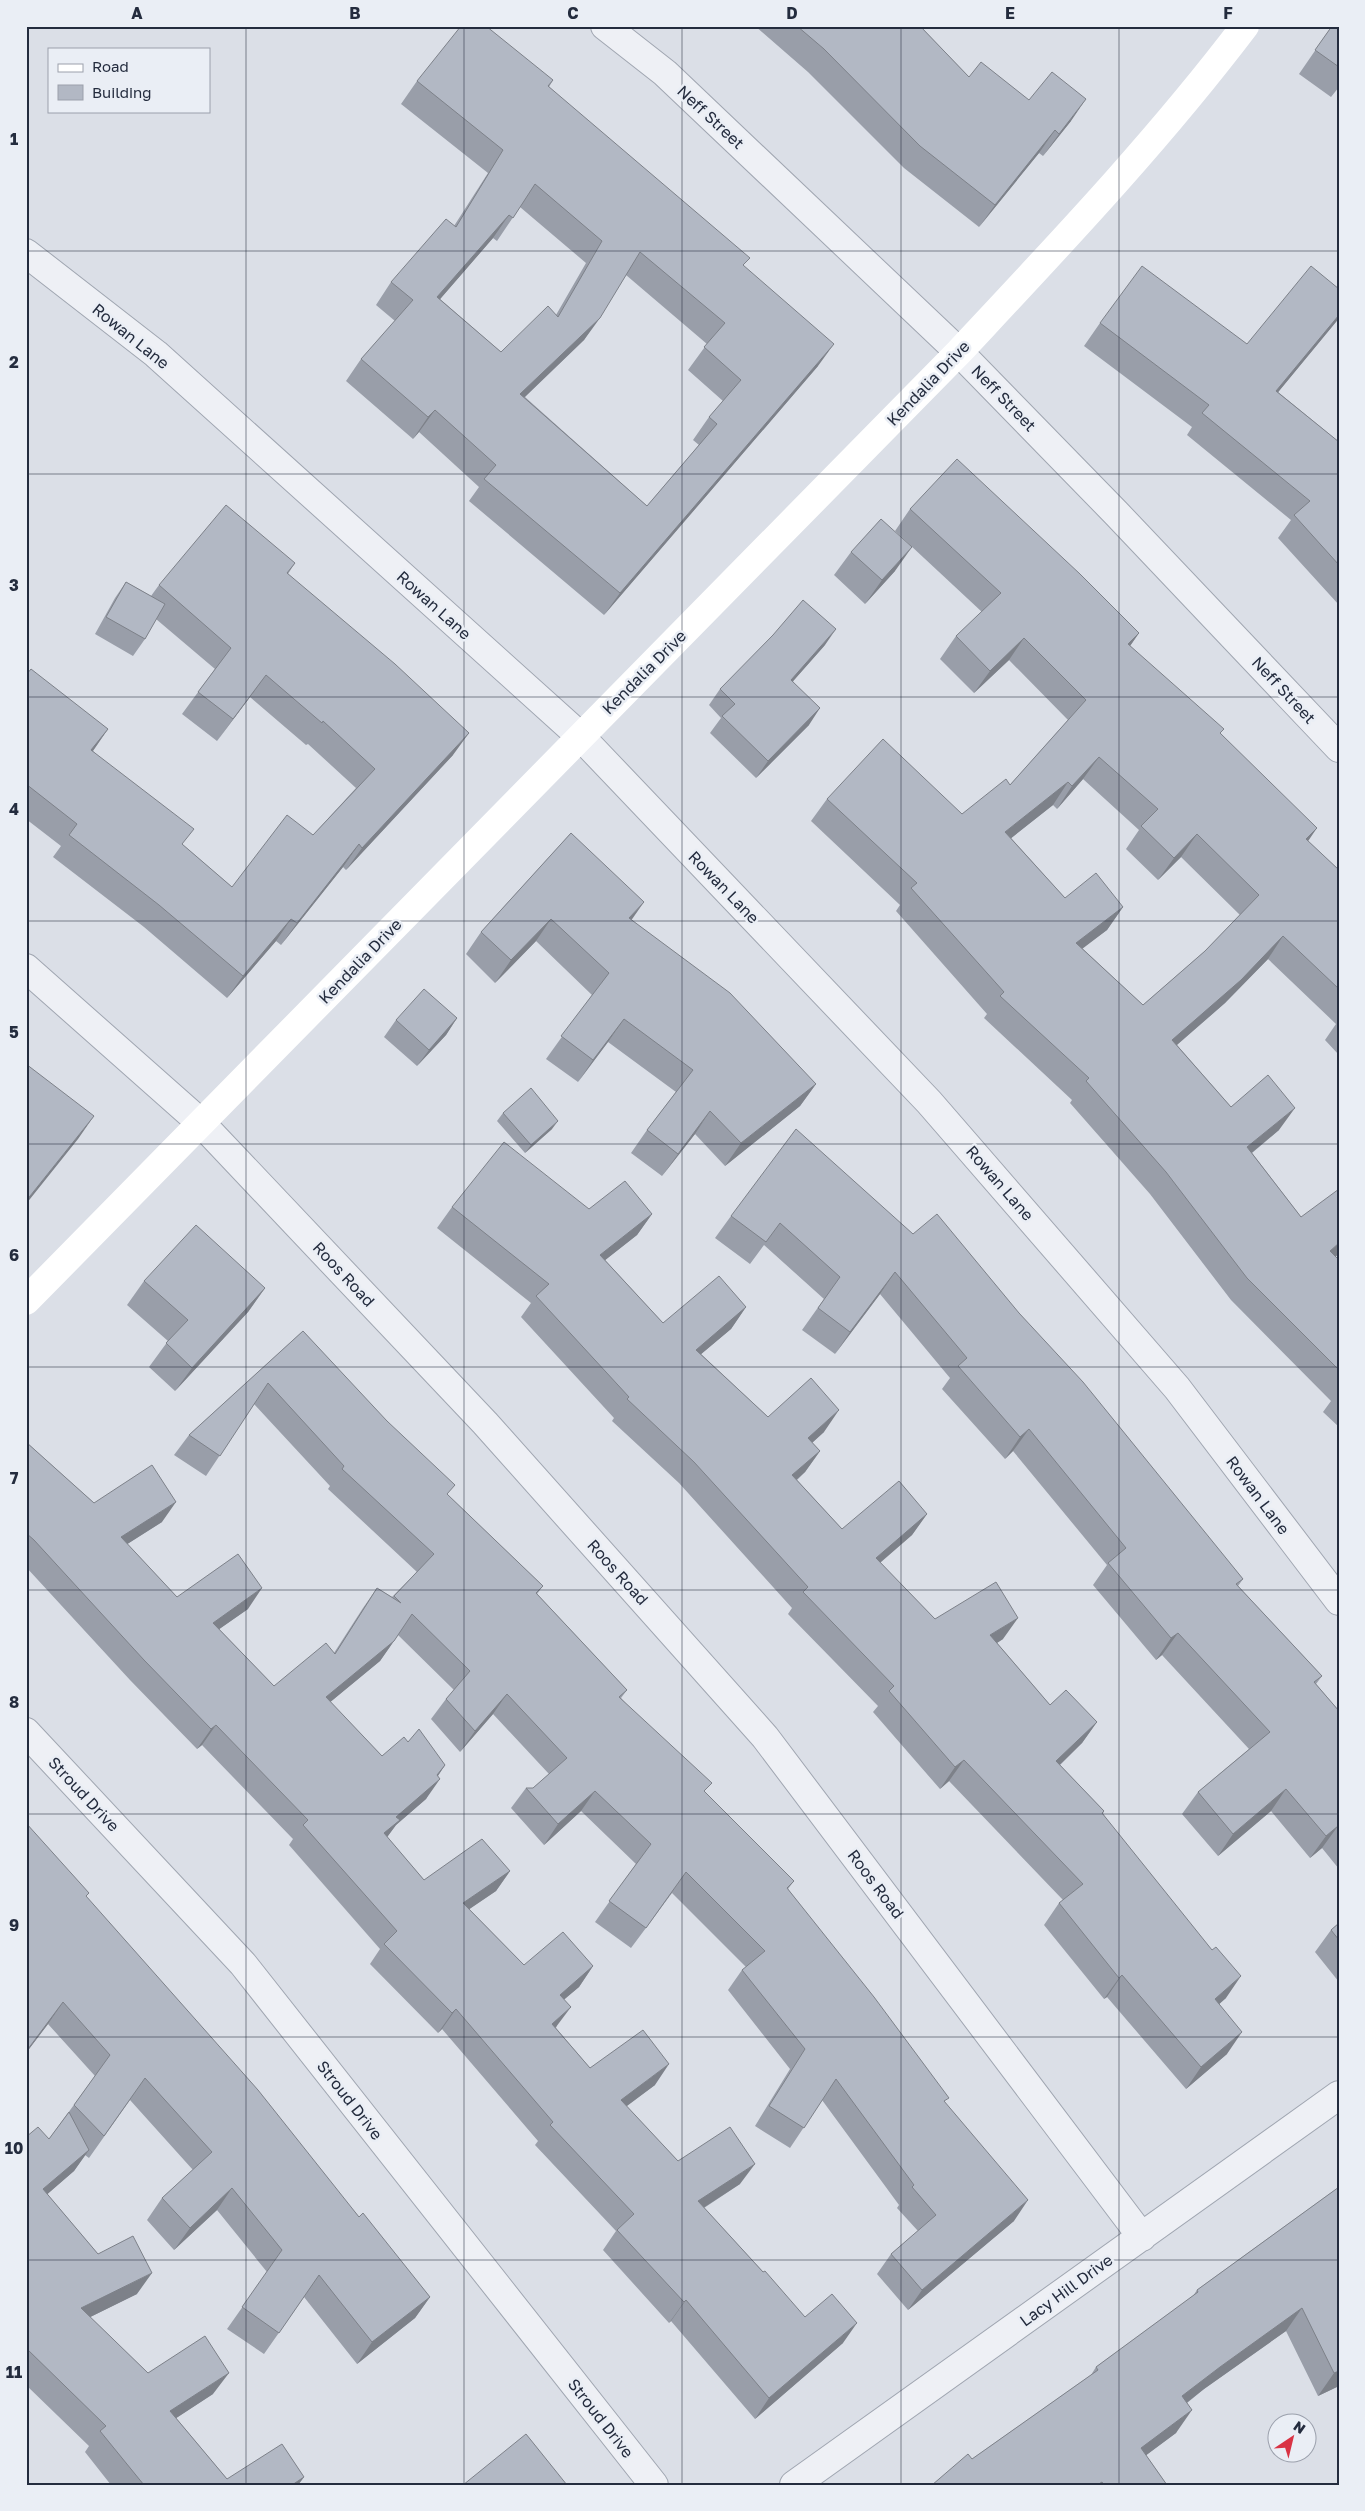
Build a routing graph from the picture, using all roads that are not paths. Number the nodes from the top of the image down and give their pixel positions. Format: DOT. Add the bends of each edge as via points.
graph roads {
  1 [pos="605,26"];
  2 [pos="1245,26"];
  3 [pos="26,253"];
  4 [pos="959,352"];
  5 [pos="580,736"];
  6 [pos="1339,748"];
  7 [pos="26,968"];
  8 [pos="201,1123"];
  9 [pos="26,1301"];
  10 [pos="1339,1601"];
  11 [pos="26,1732"];
  12 [pos="1339,2096"];
  13 [pos="1142,2237"];
  14 [pos="654,2485"];
  15 [pos="794,2485"];
  1 -- 4 [label="street, Neff Street" via="665,73"];
  2 -- 4 [label="street, Kendalia Drive" via="1179,112"];
  3 -- 5 [label="street, Rowan Lane" via="156,354"];
  4 -- 5 [label="street, Kendalia Drive"];
  4 -- 6 [label="street, Neff Street"];
  5 -- 8 [label="street, Kendalia Drive"];
  5 -- 10 [label="street, Rowan Lane" via="929,1102 1177,1388"];
  7 -- 8 [label="street, Roos Road"];
  8 -- 9 [label="street, Kendalia Drive"];
  8 -- 13 [label="street, Roos Road" via="485,1422 764,1737"];
  11 -- 14 [label="street, Stroud Drive" via="243,1964"];
  12 -- 13 [label="street, Lacy Hill Drive"];
  13 -- 15 [label="street, Lacy Hill Drive"];
}
